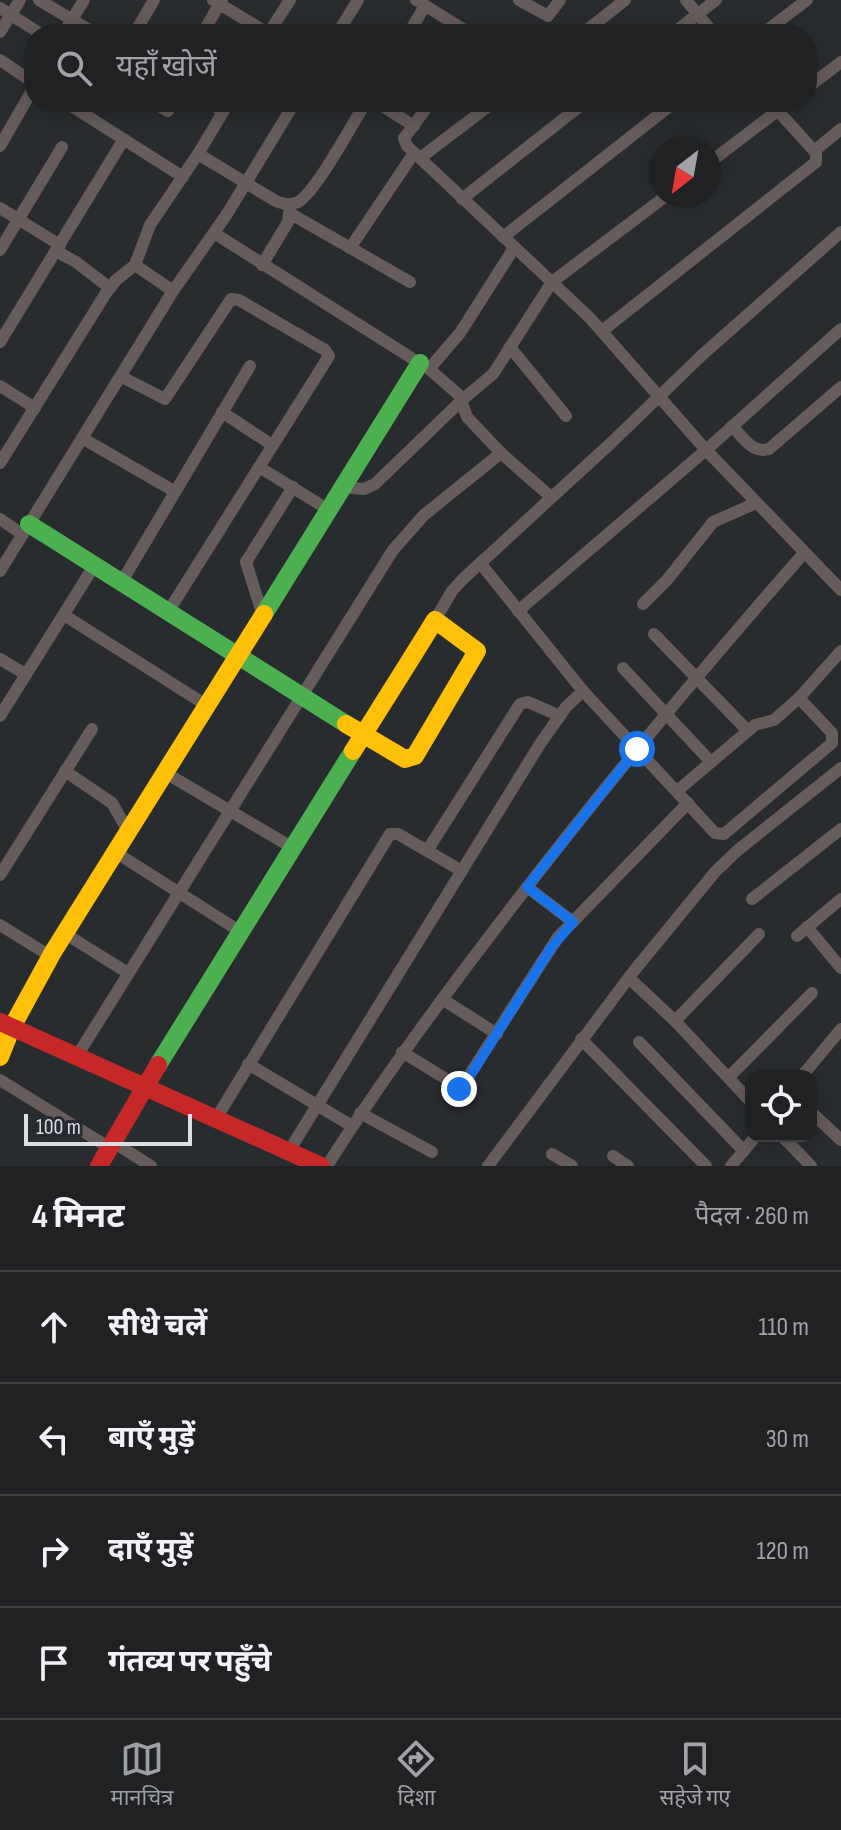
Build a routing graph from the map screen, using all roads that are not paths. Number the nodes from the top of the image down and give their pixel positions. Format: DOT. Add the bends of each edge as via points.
graph roads {
  1 [pos="20,0"];
  2 [pos="39,0"];
  3 [pos="84,0"];
  4 [pos="154,0"];
  5 [pos="290,0"];
  6 [pos="358,0"];
  7 [pos="519,0"];
  8 [pos="560,0"];
  9 [pos="625,0"];
  10 [pos="686,0"];
  11 [pos="716,0"];
  12 [pos="807,0"];
  13 [pos="218,1"];
  14 [pos="421,3"];
  15 [pos="5,11"];
  16 [pos="698,14"];
  17 [pos="71,19"];
  18 [pos="25,24"];
  19 [pos="68,24"];
  20 [pos="79,24"];
  21 [pos="140,24"];
  22 [pos="207,24"];
  23 [pos="253,24"];
  24 [pos="274,24"];
  25 [pos="343,24"];
  26 [pos="412,24"];
  27 [pos="455,24"];
  28 [pos="595,24"];
  29 [pos="685,24"];
  30 [pos="706,24"];
  31 [pos="775,24"];
  32 [pos="0,32"];
  33 [pos="0,60"];
  34 [pos="841,62"];
  35 [pos="24,78"];
  36 [pos="817,80"];
  37 [pos="24,103"];
  38 [pos="81,112"];
  39 [pos="223,112"];
  40 [pos="289,112"];
  41 [pos="360,112"];
  42 [pos="392,112"];
  43 [pos="424,112"];
  44 [pos="480,112"];
  45 [pos="572,112"];
  46 [pos="662,112"];
  47 [pos="767,112"];
  48 [pos="779,112"];
  49 [pos="414,126"];
  50 [pos="841,129"];
  51 [pos="124,139"];
  52 [pos="0,146"];
  53 [pos="62,147"];
  54 [pos="814,151"];
  55 [pos="721,152"];
  56 [pos="198,154"];
  57 [pos="417,156"];
  58 [pos="183,177"];
  59 [pos="246,185"];
  60 [pos="462,199"];
  61 [pos="0,208"];
  62 [pos="650,208"];
  63 [pos="290,209"];
  64 [pos="18,219"];
  65 [pos="841,232"];
  66 [pos="214,233"];
  67 [pos="503,237"];
  68 [pos="58,248"];
  69 [pos="350,248"];
  70 [pos="514,248"];
  71 [pos="0,250"];
  72 [pos="135,265"];
  73 [pos="262,265"];
  74 [pos="410,282"];
  75 [pos="552,282"];
  76 [pos="110,288"];
  77 [pos="173,291"];
  78 [pos="841,329"];
  79 [pos="602,331"];
  80 [pos="0,342"];
  81 [pos="510,347"];
  82 [pos="250,366"];
  83 [pos="425,366"];
  84 [pos="122,377"];
  85 [pos="0,386"];
  86 [pos="841,387"];
  87 [pos="659,398"];
  88 [pos="462,400"];
  89 [pos="35,408"];
  90 [pos="222,412"];
  91 [pos="566,416"];
  92 [pos="732,426"];
  93 [pos="82,438"];
  94 [pos="272,445"];
  95 [pos="706,450"];
  96 [pos="501,453"];
  97 [pos="1,460"];
  98 [pos="259,467"];
  99 [pos="293,487"];
  100 [pos="342,487"];
  101 [pos="174,491"];
  102 [pos="551,497"];
  103 [pos="756,503"];
  104 [pos="329,510"];
  105 [pos="0,519"];
  106 [pos="25,529"];
  107 [pos="804,553"];
  108 [pos="481,564"];
  109 [pos="94,566"];
  110 [pos="0,571"];
  111 [pos="121,583"];
  112 [pos="841,589"];
  113 [pos="643,604"];
  114 [pos="518,611"];
  115 [pos="168,612"];
  116 [pos="64,615"];
  117 [pos="263,616"];
  118 [pos="435,620"];
  119 [pos="654,634"];
  120 [pos="841,651"];
  121 [pos="238,655"];
  122 [pos="0,659"];
  123 [pos="623,668"];
  124 [pos="25,674"];
  125 [pos="696,678"];
  126 [pos="583,691"];
  127 [pos="301,697"];
  128 [pos="799,698"];
  129 [pos="206,705"];
  130 [pos="666,715"];
  131 [pos="0,716"];
  132 [pos="560,716"];
  133 [pos="92,729"];
  134 [pos="748,731"];
  135 [pos="363,734"];
  136 [pos="637,749"];
  137 [pos="711,762"];
  138 [pos="841,768"];
  139 [pos="65,771"];
  140 [pos="164,772"];
  141 [pos="677,791"];
  142 [pos="688,803"];
  143 [pos="231,811"];
  144 [pos="841,829"];
  145 [pos="128,831"];
  146 [pos="293,848"];
  147 [pos="427,851"];
  148 [pos="115,852"];
  149 [pos="462,871"];
  150 [pos="0,875"];
  151 [pos="527,887"];
  152 [pos="178,891"];
  153 [pos="752,899"];
  154 [pos="841,899"];
  155 [pos="573,922"];
  156 [pos="0,925"];
  157 [pos="241,932"];
  158 [pos="64,933"];
  159 [pos="759,934"];
  160 [pos="50,956"];
  161 [pos="841,968"];
  162 [pos="128,973"];
  163 [pos="629,978"];
  164 [pos="812,993"];
  165 [pos="442,999"];
  166 [pos="675,1021"];
  167 [pos="6,1024"];
  168 [pos="841,1029"];
  169 [pos="497,1034"];
  170 [pos="581,1039"];
  171 [pos="639,1042"];
  172 [pos="402,1052"];
  173 [pos="77,1056"];
  174 [pos="0,1057"];
  175 [pos="248,1064"];
  176 [pos="807,1070"];
  177 [pos="729,1077"];
  178 [pos="0,1080"];
  179 [pos="146,1086"];
  180 [pos="745,1095"];
  181 [pos="317,1105"];
  182 [pos="360,1113"];
  183 [pos="217,1117"];
  184 [pos="817,1118"];
  185 [pos="352,1126"];
  186 [pos="841,1140"];
  187 [pos="751,1142"];
  188 [pos="788,1142"];
  189 [pos="112,1145"];
  190 [pos="289,1151"];
  191 [pos="744,1151"];
  192 [pos="432,1152"];
  193 [pos="552,1154"];
  194 [pos="613,1156"];
  195 [pos="318,1165"];
  196 [pos="99,1166"];
  197 [pos="151,1166"];
  198 [pos="488,1166"];
  199 [pos="572,1166"];
  200 [pos="628,1166"];
  201 [pos="706,1166"];
  202 [pos="731,1166"];
  203 [pos="811,1166"];
  1 -- 15 [label="street"];
  2 -- 17 [label="street"];
  3 -- 17 [label="street"];
  4 -- 21 [label="street"];
  5 -- 24 [label="street"];
  6 -- 25 [label="street"];
  7 -- 8 [label="street" via="544,16"];
  9 -- 28 [label="street"];
  10 -- 16 [label="street"];
  11 -- 16 [label="street"];
  12 -- 31 [label="street"];
  13 -- 22 [label="street"];
  13 -- 23 [label="street"];
  14 -- 26 [label="street"];
  14 -- 27 [label="street"];
  15 -- 18 [label="street"];
  15 -- 32 [label="street"];
  16 -- 29 [label="street"];
  16 -- 30 [label="street"];
  17 -- 19 [label="street"];
  17 -- 20 [label="street"];
  33 -- 35 [label="street"];
  34 -- 36 [label="street"];
  37 -- 52 [label="street"];
  38 -- 51 [label="street"];
  39 -- 56 [label="street"];
  40 -- 59 [label="street"];
  41 -- 63 [label="street" via="312,188"];
  42 -- 49 [label="street"];
  43 -- 49 [label="street"];
  44 -- 57 [label="street"];
  45 -- 60 [label="street"];
  46 -- 67 [label="street"];
  47 -- 55 [label="street"];
  48 -- 54 [label="street"];
  49 -- 57 [label="street" via="404,140"];
  50 -- 54 [label="street"];
  51 -- 58 [label="street"];
  51 -- 68 [label="street"];
  53 -- 64 [label="street"];
  54 -- 79 [label="street" via="818,158 813,166"];
  56 -- 58 [label="street"];
  56 -- 59 [label="street"];
  57 -- 60 [label="street"];
  57 -- 69 [label="street"];
  58 -- 72 [label="street" via="150,225"];
  59 -- 63 [label="street"];
  59 -- 66 [label="street"];
  60 -- 67 [label="street"];
  61 -- 64 [label="street"];
  62 -- 75 [label="street"];
  63 -- 69 [label="street"];
  63 -- 73 [label="street"];
  64 -- 68 [label="street"];
  64 -- 71 [label="street"];
  65 -- 87 [label="street"];
  66 -- 73 [label="street"];
  66 -- 77 [label="street"];
  67 -- 70 [label="street"];
  68 -- 76 [label="street"];
  68 -- 80 [label="street"];
  69 -- 74 [label="street"];
  70 -- 75 [label="street"];
  70 -- 83 [label="street" via="460,333"];
  72 -- 76 [label="street"];
  72 -- 77 [label="street"];
  73 -- 83 [label="street"];
  75 -- 79 [label="street"];
  75 -- 81 [label="street"];
  76 -- 89 [label="street"];
  77 -- 84 [label="street"];
  78 -- 92 [label="street"];
  79 -- 87 [label="street"];
  81 -- 88 [label="street" via="493,374"];
  81 -- 91 [label="street"];
  82 -- 90 [label="street"];
  83 -- 88 [label="street"];
  83 -- 100 [label="street"];
  84 -- 93 [label="street"];
  84 -- 94 [label="street" via="165,399 228,302 239,300 329,356"];
  85 -- 89 [label="street"];
  86 -- 92 [label="street" via="769,449 752,447"];
  87 -- 95 [label="street"];
  87 -- 102 [label="street"];
  88 -- 96 [label="street" via="467,417"];
  88 -- 100 [label="street" via="370,488"];
  89 -- 97 [label="street"];
  90 -- 94 [label="street"];
  90 -- 101 [label="street"];
  92 -- 95 [label="street"];
  93 -- 101 [label="street"];
  93 -- 106 [label="street"];
  94 -- 98 [label="street"];
  95 -- 103 [label="street"];
  95 -- 114 [label="street"];
  96 -- 102 [label="street"];
  96 -- 127 [label="street" via="424,515 393,550"];
  98 -- 99 [label="street"];
  98 -- 115 [label="street"];
  99 -- 104 [label="street"];
  99 -- 117 [label="street" via="246,559"];
  100 -- 104 [label="street"];
  101 -- 111 [label="street"];
  102 -- 108 [label="street"];
  103 -- 107 [label="street"];
  103 -- 113 [label="street" via="713,522"];
  104 -- 117 [label="street"];
  105 -- 106 [label="street"];
  106 -- 109 [label="street"];
  106 -- 110 [label="street"];
  107 -- 112 [label="street"];
  107 -- 125 [label="street"];
  108 -- 114 [label="street"];
  108 -- 118 [label="street" via="452,591"];
  109 -- 111 [label="street"];
  109 -- 116 [label="street"];
  111 -- 115 [label="street"];
  114 -- 126 [label="street"];
  115 -- 121 [label="street"];
  116 -- 124 [label="street"];
  116 -- 129 [label="street"];
  117 -- 121 [label="street"];
  118 -- 135 [label="street"];
  118 -- 135 [label="street" via="477,651 415,756 405,759"];
  119 -- 125 [label="street"];
  120 -- 128 [label="street"];
  121 -- 127 [label="street"];
  121 -- 129 [label="street"];
  122 -- 124 [label="street"];
  123 -- 130 [label="street"];
  124 -- 131 [label="street"];
  125 -- 130 [label="street"];
  125 -- 134 [label="street"];
  126 -- 132 [label="street"];
  126 -- 136 [label="street"];
  127 -- 135 [label="street"];
  127 -- 143 [label="street"];
  128 -- 134 [label="street" via="774,720"];
  128 -- 142 [label="street" via="832,733 828,746 724,834 715,833"];
  129 -- 140 [label="street"];
  130 -- 136 [label="street"];
  130 -- 137 [label="street"];
  132 -- 147 [label="street" via="528,702 520,704"];
  132 -- 149 [label="street"];
  133 -- 139 [label="street"];
  134 -- 137 [label="street"];
  135 -- 146 [label="street"];
  136 -- 141 [label="street"];
  136 -- 151 [label="street"];
  137 -- 141 [label="street"];
  138 -- 163 [label="street" via="722,865"];
  139 -- 145 [label="street" via="112,803"];
  139 -- 150 [label="street"];
  140 -- 143 [label="street"];
  140 -- 145 [label="street"];
  141 -- 142 [label="street"];
  142 -- 155 [label="street"];
  143 -- 146 [label="street"];
  143 -- 152 [label="street"];
  144 -- 153 [label="street"];
  145 -- 148 [label="street"];
  146 -- 157 [label="street"];
  147 -- 149 [label="street"];
  147 -- 175 [label="street" via="398,834 387,837"];
  148 -- 152 [label="street"];
  148 -- 158 [label="street"];
  149 -- 181 [label="street"];
  151 -- 155 [label="street"];
  151 -- 165 [label="street"];
  152 -- 157 [label="street"];
  152 -- 162 [label="street"];
  154 -- 161 [label="street" via="802,931"];
  155 -- 169 [label="street"];
  156 -- 160 [label="street"];
  157 -- 179 [label="street"];
  158 -- 160 [label="street"];
  158 -- 162 [label="street"];
  159 -- 166 [label="street"];
  160 -- 167 [label="street"];
  162 -- 173 [label="street"];
  163 -- 166 [label="street"];
  163 -- 170 [label="street"];
  164 -- 177 [label="street"];
  165 -- 169 [label="street"];
  165 -- 172 [label="street"];
  166 -- 177 [label="street"];
  167 -- 173 [label="street"];
  167 -- 174 [label="street"];
  168 -- 176 [label="street"];
  169 -- 172 [label="street" via="461,1088"];
  170 -- 198 [label="street"];
  170 -- 201 [label="street"];
  171 -- 191 [label="street"];
  172 -- 182 [label="street"];
  173 -- 179 [label="street"];
  175 -- 181 [label="street"];
  175 -- 183 [label="street"];
  177 -- 180 [label="street"];
  178 -- 189 [label="street"];
  179 -- 183 [label="street"];
  179 -- 189 [label="street"];
  181 -- 185 [label="street"];
  181 -- 190 [label="street"];
  182 -- 185 [label="street"];
  182 -- 192 [label="street"];
  183 -- 190 [label="street"];
  184 -- 186 [label="street"];
  185 -- 195 [label="street"];
  187 -- 191 [label="street"];
  188 -- 203 [label="street"];
  189 -- 196 [label="street"];
  189 -- 197 [label="street"];
  190 -- 195 [label="street"];
  191 -- 202 [label="street"];
  193 -- 199 [label="street"];
  194 -- 200 [label="street"];
}
